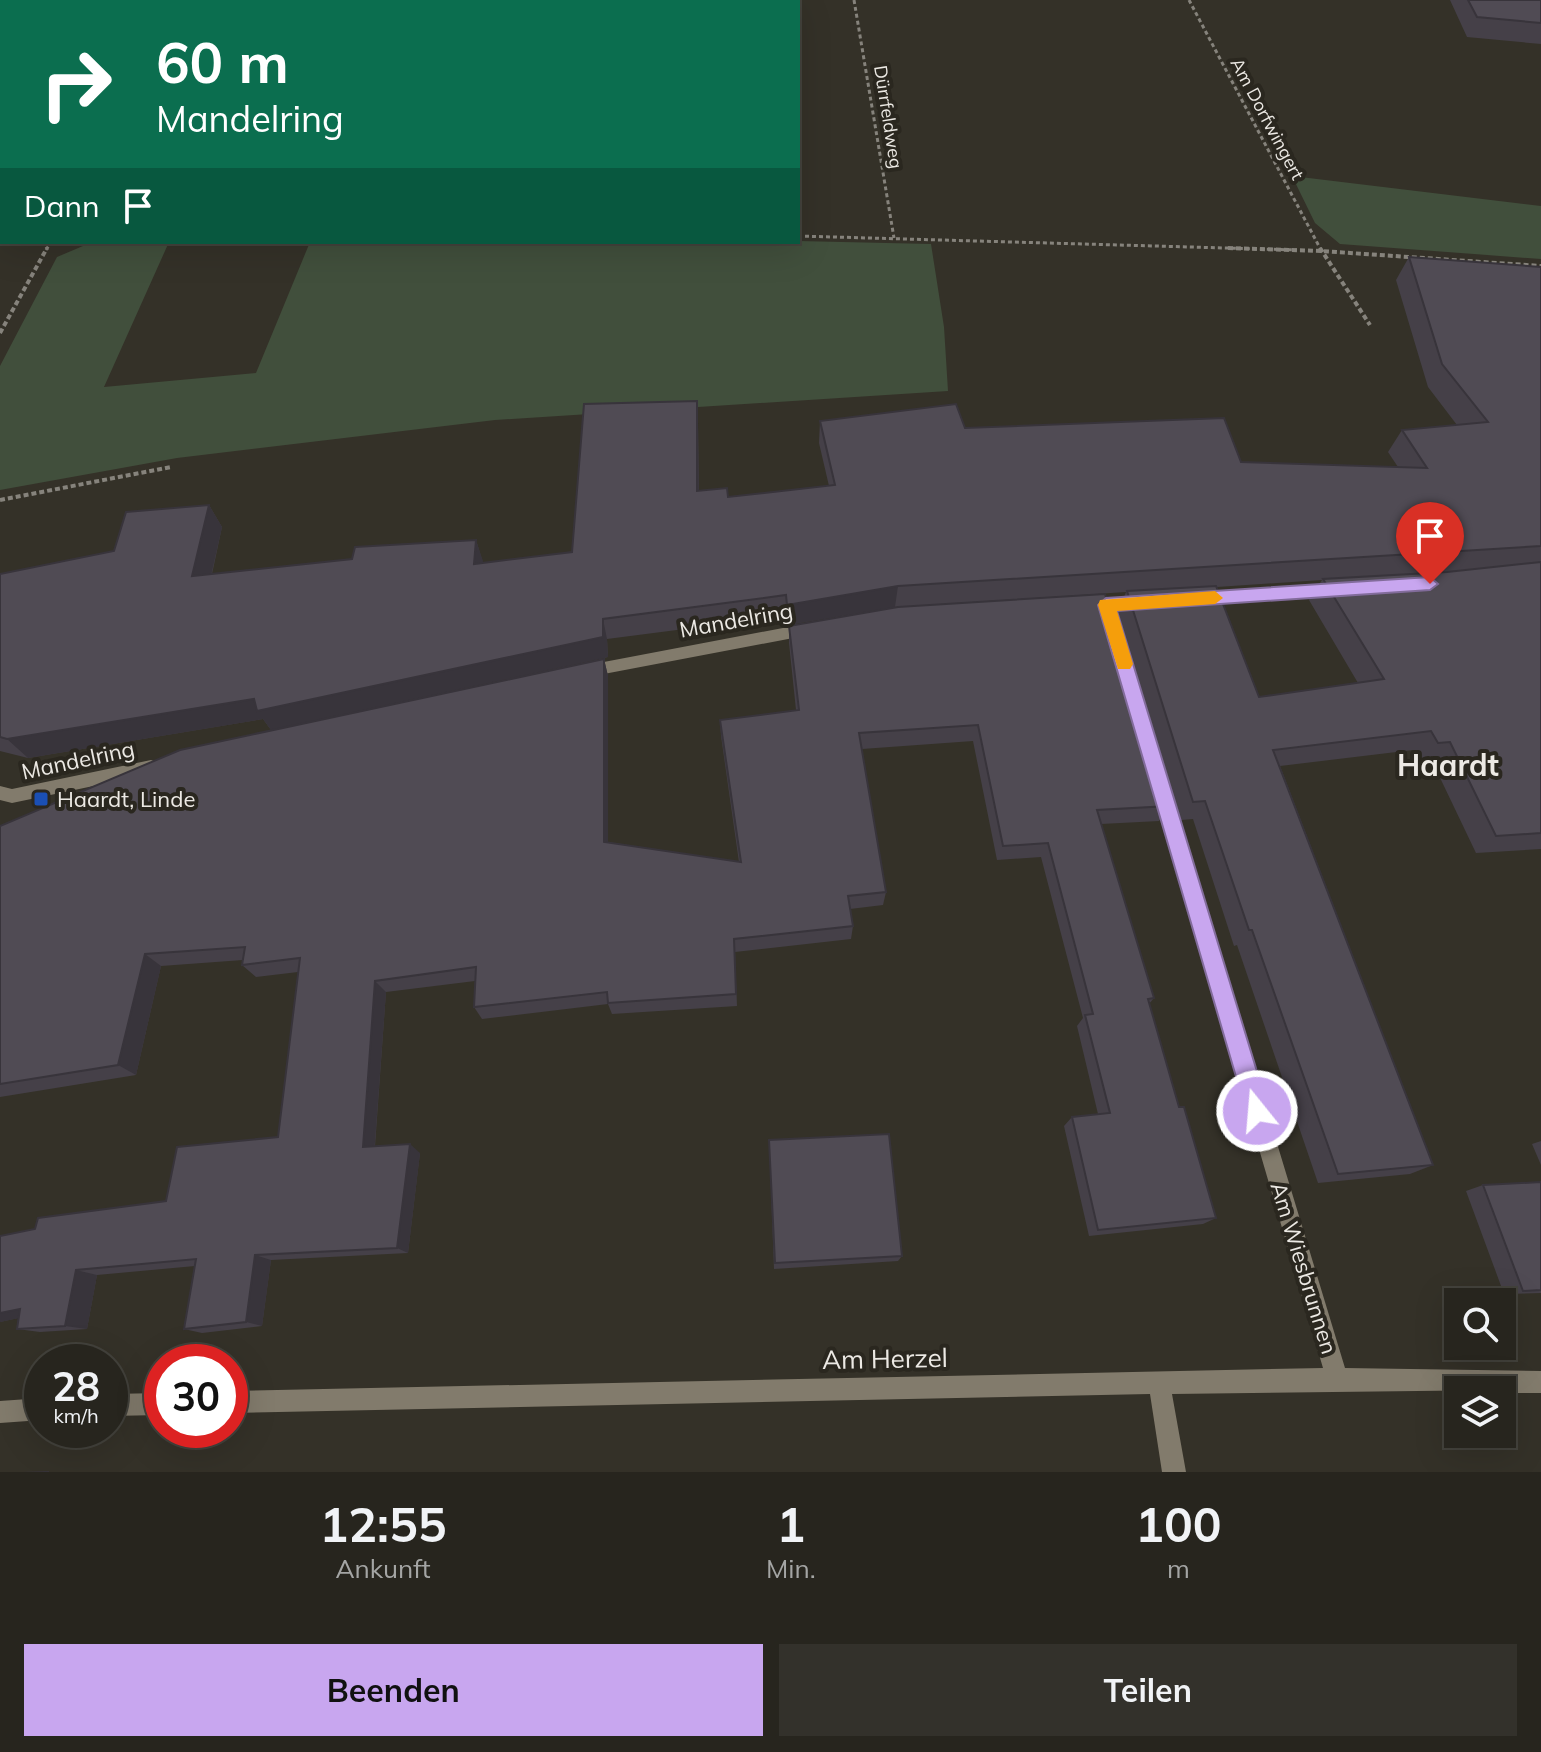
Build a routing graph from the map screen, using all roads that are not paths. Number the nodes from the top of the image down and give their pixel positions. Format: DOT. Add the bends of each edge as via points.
graph roads {
  1 [pos="1353,589"];
  2 [pos="1183,600"];
  3 [pos="1153,602"];
  4 [pos="1062,607"];
  5 [pos="833,626"];
  6 [pos="576,673"];
  7 [pos="166,763"];
  8 [pos="1156,772"];
  9 [pos="4,797"];
  10 [pos="1337,1379"];
  11 [pos="1159,1382"];
  12 [pos="1541,1382"];
  13 [pos="248,1402"];
  14 [pos="24,1410"];
  15 [pos="0,1412"];
  16 [pos="1174,1472"];
  1 -- 2 [label="street"];
  3 -- 4 [label="street" via="1109,612"];
  5 -- 6 [label="street, Mandelring"];
  7 -- 9 [label="street, Mandelring"];
  8 -- 10 [label="street, Am Wiesbrunnen"];
  10 -- 11 [label="street, Am Herzel"];
  10 -- 12 [label="street, Am Herzel"];
  11 -- 13 [label="street, Am Herzel"];
  11 -- 16 [label="street"];
  14 -- 15 [label="street"];
}
